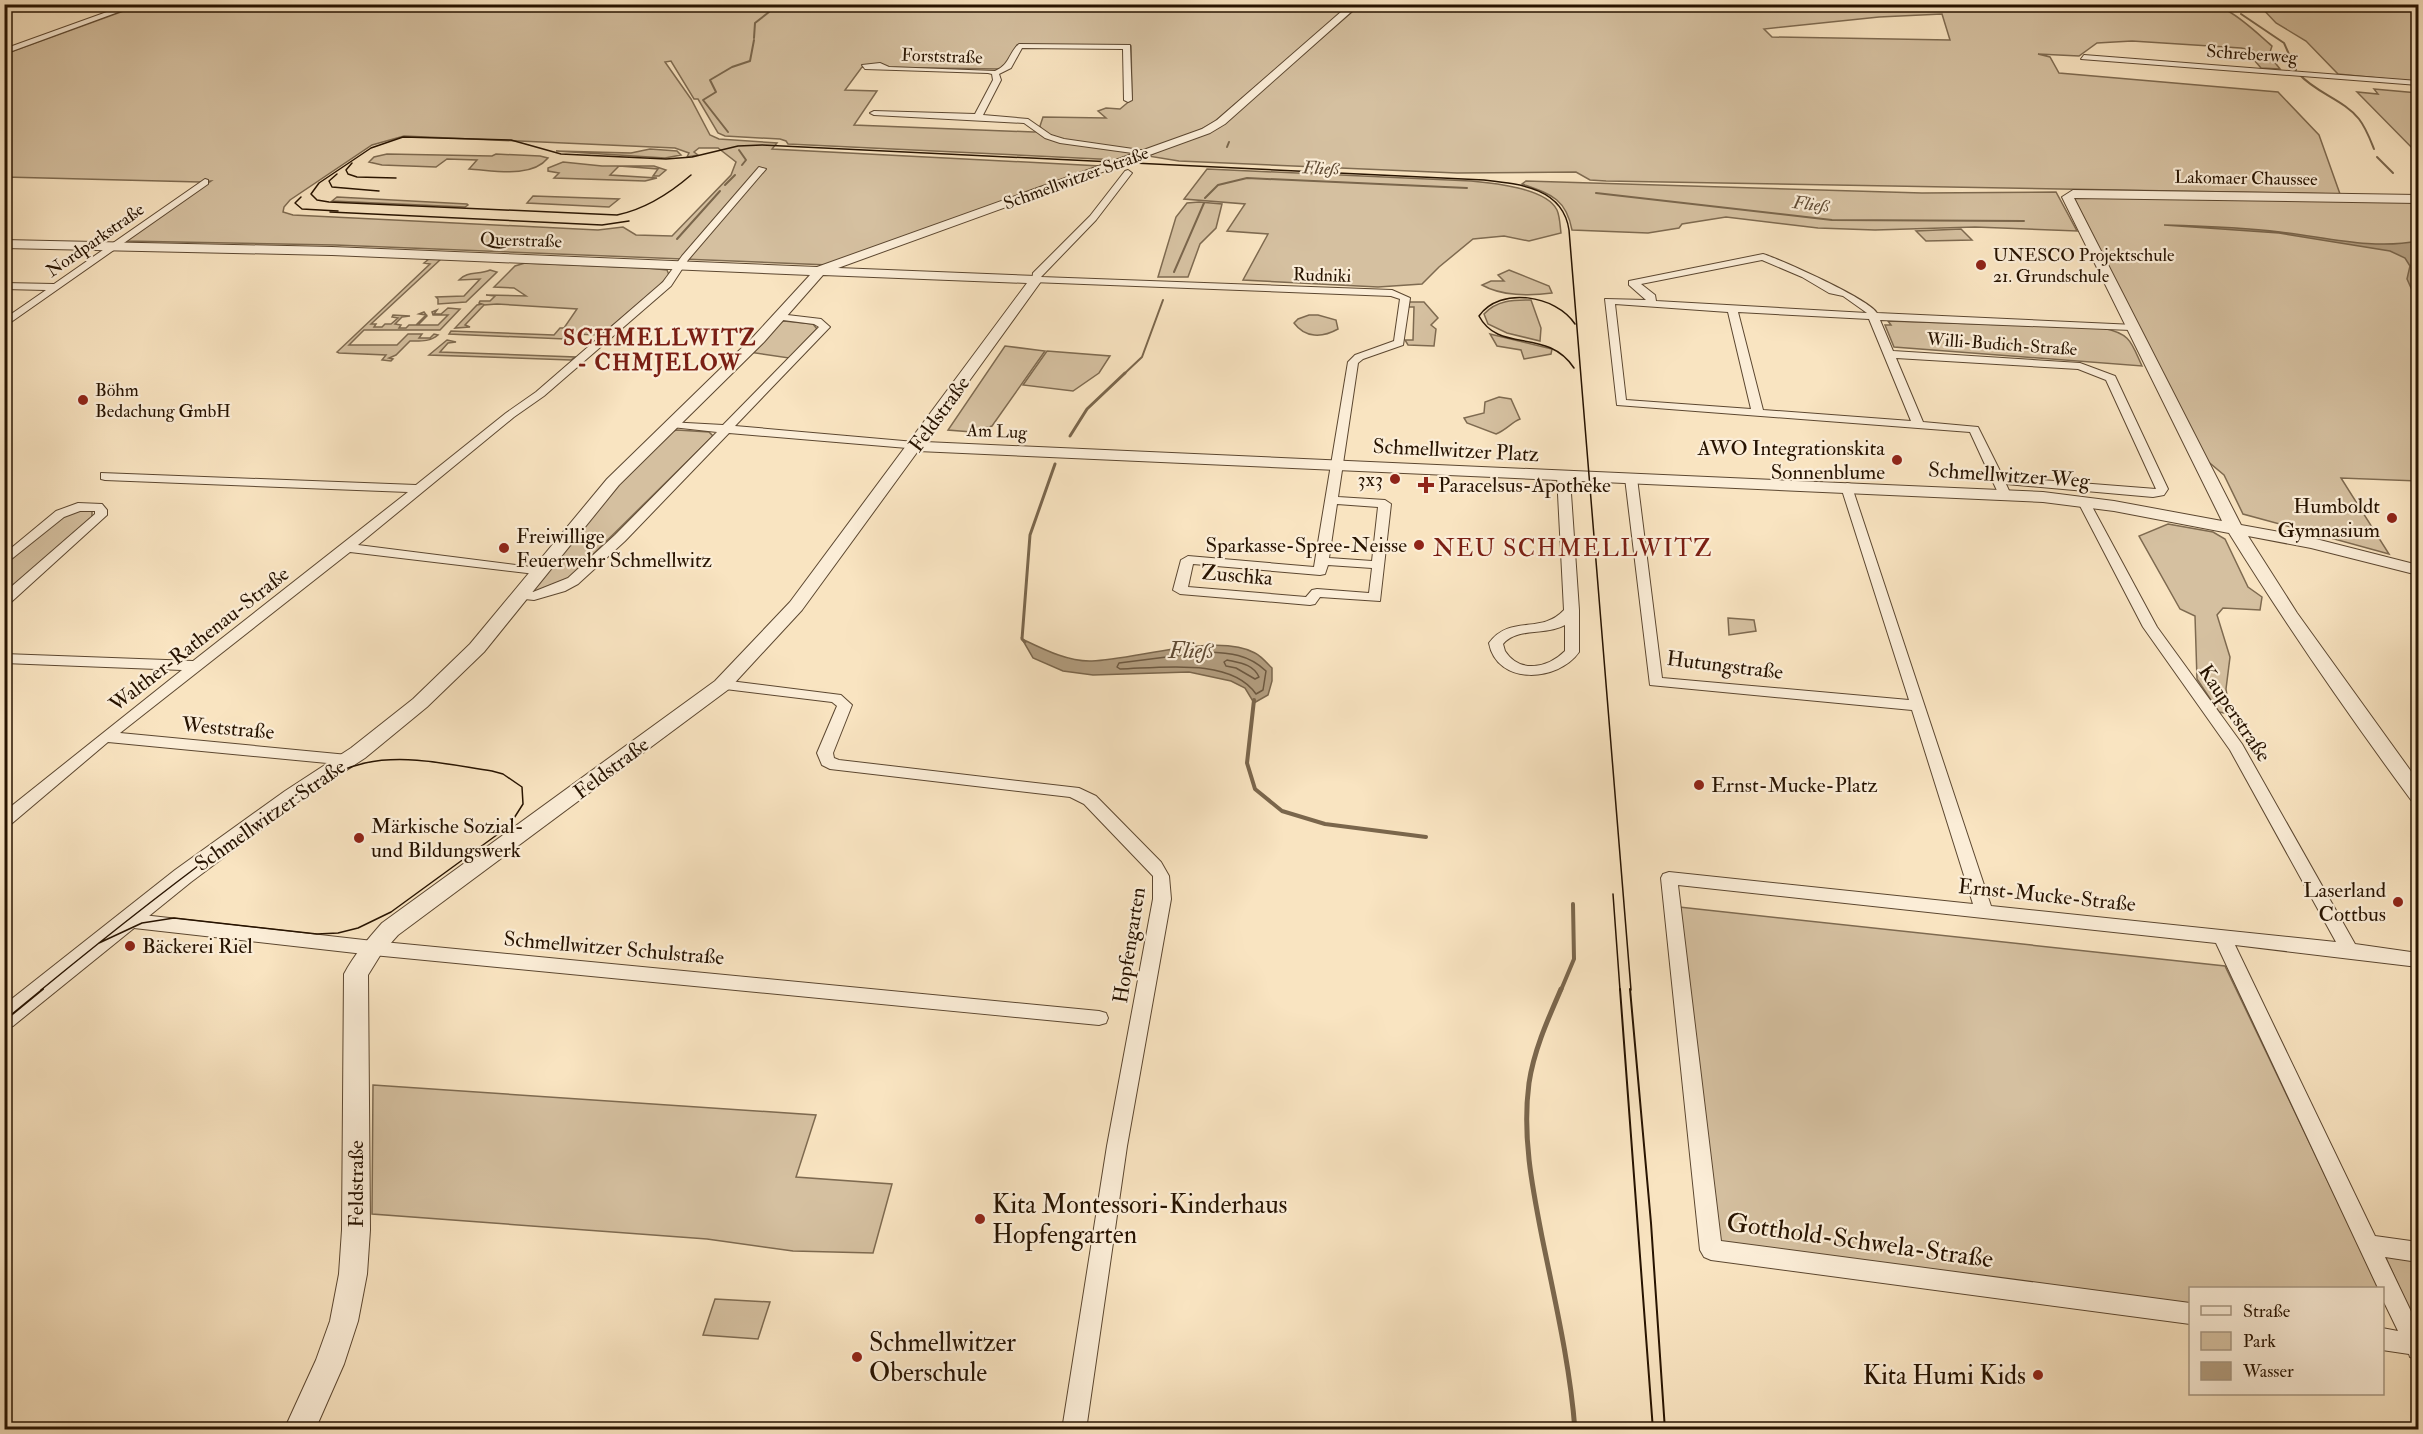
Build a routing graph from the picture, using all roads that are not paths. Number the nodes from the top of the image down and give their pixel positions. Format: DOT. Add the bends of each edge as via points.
graph roads {
  1 [pos="81,4"];
  2 [pos="137,4"];
  3 [pos="1356,4"];
  4 [pos="4,9"];
  5 [pos="4,52"];
  6 [pos="2084,57"];
  7 [pos="888,69"];
  8 [pos="995,74"];
  9 [pos="2418,83"];
  10 [pos="1128,100"];
  11 [pos="874,113"];
  12 [pos="980,117"];
  13 [pos="1144,153"];
  14 [pos="762,169"];
  15 [pos="1128,173"];
  16 [pos="206,182"];
  17 [pos="2418,199"];
  18 [pos="4,244"];
  19 [pos="114,247"];
  20 [pos="681,264"];
  21 [pos="821,270"];
  22 [pos="1036,280"];
  23 [pos="4,286"];
  24 [pos="57,287"];
  25 [pos="1651,304"];
  26 [pos="1732,309"];
  27 [pos="1874,316"];
  28 [pos="779,317"];
  29 [pos="5,324"];
  30 [pos="2132,327"];
  31 [pos="1890,354"];
  32 [pos="1758,413"];
  33 [pos="672,424"];
  34 [pos="1919,425"];
  35 [pos="724,429"];
  36 [pos="915,447"];
  37 [pos="1320,464"];
  38 [pos="1338,465"];
  39 [pos="105,476"];
  40 [pos="1563,476"];
  41 [pos="1589,477"];
  42 [pos="1631,478"];
  43 [pos="1847,487"];
  44 [pos="2002,488"];
  45 [pos="419,489"];
  46 [pos="1332,500"];
  47 [pos="2084,502"];
  48 [pos="2235,529"];
  49 [pos="348,548"];
  50 [pos="4,561"];
  51 [pos="1379,565"];
  52 [pos="1321,566"];
  53 [pos="2418,570"];
  54 [pos="539,572"];
  55 [pos="1317,593"];
  56 [pos="520,595"];
  57 [pos="4,601"];
  58 [pos="1572,610"];
  59 [pos="4,658"];
  60 [pos="198,666"];
  61 [pos="722,685"];
  62 [pos="1917,706"];
  63 [pos="105,737"];
  64 [pos="348,760"];
  65 [pos="2418,795"];
  66 [pos="4,821"];
  67 [pos="1669,878"];
  68 [pos="1984,910"];
  69 [pos="125,920"];
  70 [pos="2222,936"];
  71 [pos="373,948"];
  72 [pos="2349,950"];
  73 [pos="2418,960"];
  74 [pos="4,1018"];
  75 [pos="1099,1018"];
  76 [pos="2369,1245"];
  77 [pos="2418,1252"];
  78 [pos="2189,1314"];
  79 [pos="2384,1340"];
  80 [pos="2417,1346"];
  81 [pos="299,1430"];
  82 [pos="1074,1430"];
  1 -- 4 [label="street"];
  2 -- 5 [label="street"];
  3 -- 13 [label="street, Schmellwitzer Straße" via="1215,126"];
  6 -- 9 [label="street, Schreberweg"];
  7 -- 8 [label="street, Forststraße"];
  8 -- 10 [label="street" via="1012,63 1019,46 1127,47"];
  8 -- 12 [label="street" via="997,80"];
  11 -- 12 [label="street"];
  12 -- 13 [label="street" via="1025,121 1045,136 1059,140"];
  13 -- 21 [label="street, Schmellwitzer Straße"];
  14 -- 20 [label="street, Walther-Rathenau-Straße"];
  15 -- 22 [label="street, Feldstraße" via="1093,218 1036,275"];
  16 -- 19 [label="street, Nordparkstraße"];
  17 -- 30 [label="street, Lakomaer Chaussee" via="2073,193 2068,200"];
  18 -- 19 [label="street, Querstraße"];
  19 -- 20 [label="street, Querstraße"];
  19 -- 24 [label="street, Nordparkstraße"];
  20 -- 21 [label="street, Querstraße"];
  20 -- 45 [label="street, Walther-Rathenau-Straße" via="667,284 540,394"];
  21 -- 22 [label="street, Querstraße"];
  21 -- 28 [label="street, Schmellwitzer Straße"];
  22 -- 36 [label="street, Feldstraße"];
  22 -- 38 [label="street, Rudniki" via="1403,296 1399,343 1353,362"];
  23 -- 24 [label="street"];
  24 -- 29 [label="street, Nordparkstraße"];
  25 -- 26 [label="street, Willi-Budich-Straße"];
  25 -- 27 [label="street" via="1651,297 1633,283 1763,257 1846,294 1869,308"];
  25 -- 32 [label="street, Willi-Budich-Straße" via="1609,301 1621,403"];
  26 -- 27 [label="street, Willi-Budich-Straße"];
  26 -- 32 [label="street"];
  27 -- 30 [label="street, Willi-Budich-Straße"];
  27 -- 31 [label="street"];
  28 -- 33 [label="street, Schmellwitzer Straße"];
  28 -- 35 [label="street" via="817,321 825,327"];
  30 -- 48 [label="street"];
  31 -- 34 [label="street"];
  31 -- 44 [label="street, Willi-Budich-Straße" via="2080,366 2111,378 2162,489 2153,493"];
  32 -- 34 [label="street, Willi-Budich-Straße"];
  33 -- 35 [label="street, Am Lug"];
  33 -- 54 [label="street, Schmellwitzer Straße" via="613,482"];
  34 -- 44 [label="street, Willi-Budich-Straße" via="1974,429"];
  35 -- 36 [label="street, Am Lug"];
  35 -- 56 [label="street" via="620,538 573,581 534,596"];
  36 -- 37 [label="street, Am Lug"];
  36 -- 61 [label="street, Feldstraße" via="796,606"];
  37 -- 38 [label="street, Schmellwitzer Platz"];
  38 -- 40 [label="street, Schmellwitzer Platz"];
  38 -- 46 [label="street"];
  39 -- 45 [label="street"];
  40 -- 41 [label="street, Schmellwitzer Platz"];
  40 -- 58 [label="street"];
  41 -- 42 [label="street, Schmellwitzer Weg"];
  42 -- 43 [label="street, Schmellwitzer Weg"];
  42 -- 62 [label="street, Hutungstraße" via="1655,682"];
  43 -- 44 [label="street, Schmellwitzer Weg"];
  43 -- 62 [label="street"];
  44 -- 47 [label="street, Schmellwitzer Weg"];
  45 -- 49 [label="street, Walther-Rathenau-Straße"];
  46 -- 51 [label="street, Zuschka" via="1385,504"];
  46 -- 52 [label="street"];
  47 -- 48 [label="street, Schmellwitzer Weg"];
  47 -- 72 [label="street, Kauperstraße" via="2150,627 2236,748"];
  48 -- 53 [label="street, Schmellwitzer Weg" via="2341,549"];
  48 -- 65 [label="street" via="2288,614"];
  49 -- 54 [label="street"];
  49 -- 60 [label="street, Walther-Rathenau-Straße"];
  50 -- 57 [label="street" via="60,514 78,507 101,510 101,515"];
  51 -- 52 [label="street"];
  51 -- 55 [label="street, Zuschka" via="1375,598"];
  52 -- 55 [label="street"];
  52 -- 55 [label="street, Zuschka" via="1188,560 1180,590 1310,601"];
  54 -- 56 [label="street, Schmellwitzer Straße"];
  56 -- 64 [label="street, Schmellwitzer Straße" via="450,676"];
  58 -- 58 [label="street" via="1572,652 1550,669 1524,670 1502,659 1496,650 1496,643 1504,634 1557,626"];
  59 -- 60 [label="street"];
  60 -- 63 [label="street, Walther-Rathenau-Straße"];
  61 -- 71 [label="street, Feldstraße" via="390,929"];
  61 -- 82 [label="street, Hopfengarten" via="842,701 845,705 825,753 827,761 836,765 1073,792 1090,800 1161,876 1162,900 1117,1146"];
  62 -- 68 [label="street"];
  63 -- 64 [label="street, Weststraße"];
  63 -- 66 [label="street, Walther-Rathenau-Straße"];
  64 -- 69 [label="street, Schmellwitzer Straße" via="292,796"];
  67 -- 68 [label="street, Ernst-Mucke-Straße"];
  67 -- 78 [label="street, Gotthold-Schwela-Straße" via="1711,1250"];
  68 -- 70 [label="street, Ernst-Mucke-Straße"];
  69 -- 71 [label="street, Schmellwitzer Schulstraße"];
  69 -- 74 [label="street, Schmellwitzer Straße"];
  70 -- 72 [label="street, Ernst-Mucke-Straße"];
  70 -- 76 [label="street"];
  71 -- 75 [label="street, Schmellwitzer Schulstraße"];
  71 -- 81 [label="street, Feldstraße" via="356,974 353,1274 344,1321"];
  72 -- 73 [label="street, Ernst-Mucke-Straße"];
  76 -- 77 [label="street"];
  76 -- 80 [label="street"];
  79 -- 80 [label="street"];
}
